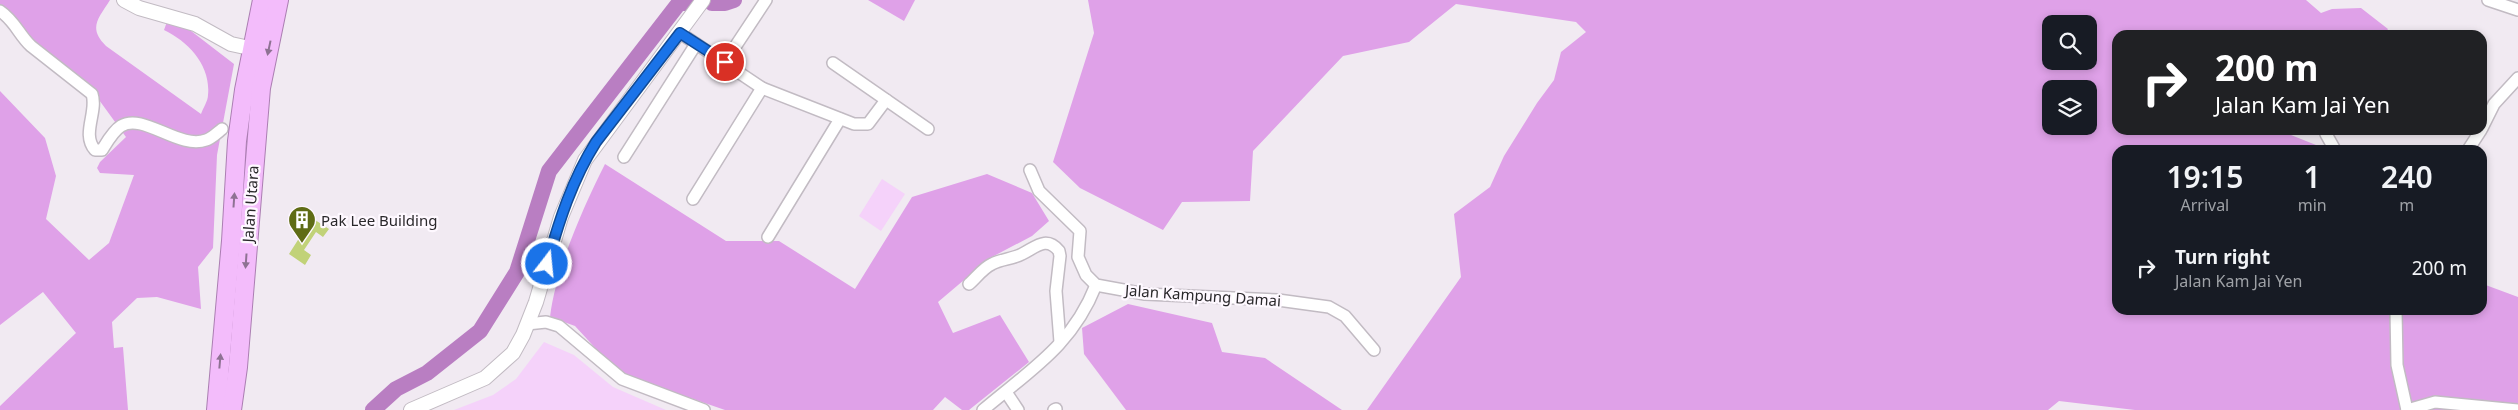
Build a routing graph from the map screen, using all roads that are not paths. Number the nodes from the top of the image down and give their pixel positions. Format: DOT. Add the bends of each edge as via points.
graph roads {
  1 [pos="124,0"];
  2 [pos="262,0"];
  3 [pos="280,0"];
  4 [pos="703,0"];
  5 [pos="766,0"];
  6 [pos="2488,0"];
  7 [pos="2518,10"];
  8 [pos="0,12"];
  9 [pos="680,33"];
  10 [pos="696,44"];
  11 [pos="254,49"];
  12 [pos="725,62"];
  13 [pos="833,63"];
  14 [pos="2518,78"];
  15 [pos="762,88"];
  16 [pos="886,100"];
  17 [pos="840,119"];
  18 [pos="2487,119"];
  19 [pos="222,129"];
  20 [pos="928,129"];
  21 [pos="624,156"];
  22 [pos="1030,170"];
  23 [pos="693,199"];
  24 [pos="768,237"];
  25 [pos="969,284"];
  26 [pos="1096,285"];
  27 [pos="2396,315"];
  28 [pos="528,324"];
  29 [pos="1060,342"];
  30 [pos="1374,350"];
  31 [pos="1006,392"];
  32 [pos="216,410"];
  33 [pos="232,410"];
  34 [pos="411,410"];
  35 [pos="704,410"];
  36 [pos="983,410"];
  37 [pos="1018,410"];
  38 [pos="2407,410"];
  39 [pos="2518,410"];
  1 -- 11 [label="street" via="139,8 195,24 231,44"];
  2 -- 11 [label="highway, Jalan Utara"];
  3 -- 33 [label="highway, Jalan Utara, one-way" via="259,106"];
  4 -- 9 [label="street"];
  5 -- 12 [label="street"];
  6 -- 7 [label="street"];
  8 -- 19 [label="street" via="10,18 31,46 92,94 96,104 89,134 95,150 102,150 115,131 129,123 144,125 186,141 208,140"];
  9 -- 10 [label="street"];
  9 -- 28 [label="street" via="585,160 561,217"];
  10 -- 12 [label="street"];
  10 -- 21 [label="street"];
  32 -- 11 [label="highway, Jalan Utara, one-way" via="237,141"];
  12 -- 15 [label="street"];
  13 -- 16 [label="street"];
  14 -- 18 [label="street" via="2494,104"];
  15 -- 17 [label="street"];
  15 -- 23 [label="street"];
  16 -- 17 [label="street" via="868,124 859,126"];
  16 -- 20 [label="street"];
  17 -- 24 [label="street"];
  22 -- 26 [label="street" via="1039,191 1080,231 1078,257 1086,275"];
  25 -- 29 [label="street" via="993,263 1024,254 1035,245 1052,245 1060,256 1056,291"];
  26 -- 29 [label="street" via="1072,332"];
  26 -- 30 [label="street, Jalan Kampung Damai" via="1145,294 1278,300 1329,308 1345,316"];
  27 -- 38 [label="street" via="2397,365"];
  28 -- 34 [label="street" via="513,353 486,378"];
  28 -- 35 [label="street" via="546,322 560,326 622,379"];
  29 -- 31 [label="street" via="1042,363"];
  31 -- 36 [label="street"];
  31 -- 37 [label="street"];
  38 -- 39 [label="street" via="2434,402"];
}
